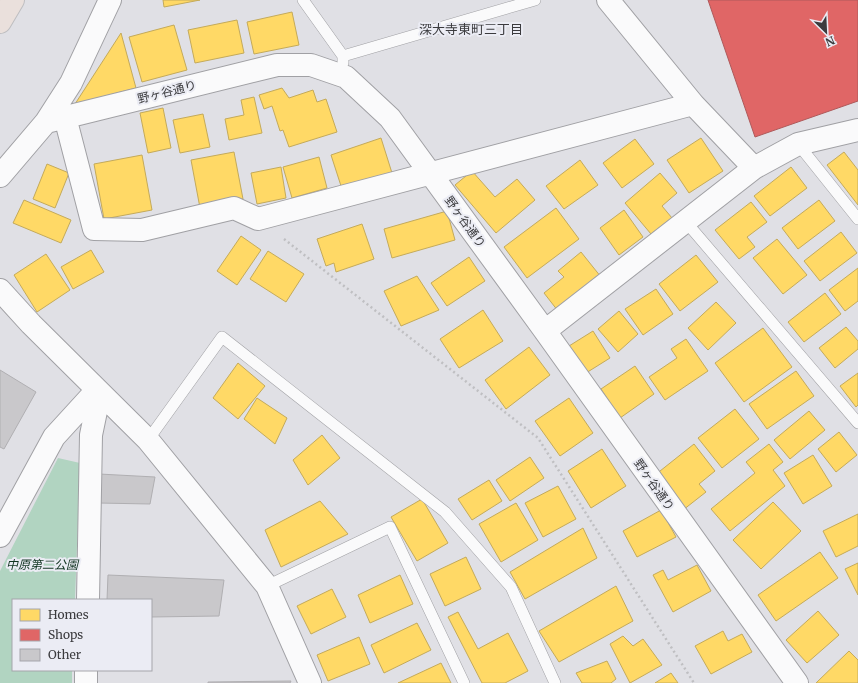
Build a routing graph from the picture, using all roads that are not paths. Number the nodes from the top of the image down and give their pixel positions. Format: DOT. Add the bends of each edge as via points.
graph roads {
  1 [pos="13,0"];
  2 [pos="110,0"];
  3 [pos="303,0"];
  4 [pos="535,0"];
  5 [pos="608,0"];
  6 [pos="0,22"];
  7 [pos="342,56"];
  8 [pos="346,77"];
  9 [pos="693,104"];
  10 [pos="55,119"];
  11 [pos="858,130"];
  12 [pos="798,144"];
  13 [pos="754,168"];
  14 [pos="430,174"];
  15 [pos="0,176"];
  16 [pos="858,219"];
  17 [pos="686,222"];
  18 [pos="0,290"];
  19 [pos="545,330"];
  20 [pos="96,390"];
  21 [pos="858,423"];
  22 [pos="148,440"];
  23 [pos="0,536"];
  24 [pos="266,586"];
  25 [pos="88,599"];
  26 [pos="86,671"];
  27 [pos="86,683"];
  28 [pos="310,683"];
  29 [pos="464,683"];
  30 [pos="555,683"];
  31 [pos="797,683"];
  1 -- 6 [label="highway"];
  2 -- 10 [label="street"];
  3 -- 7 [label="lane"];
  4 -- 7 [label="lane"];
  5 -- 9 [label="street"];
  7 -- 8 [label="lane"];
  8 -- 10 [label="street, 野ヶ谷通り" via="311,65 277,65"];
  8 -- 14 [label="street, 野ヶ谷通り" via="390,118"];
  9 -- 13 [label="street"];
  9 -- 14 [label="street"];
  10 -- 14 [label="street" via="94,229 142,230 234,208 258,219"];
  10 -- 15 [label="street"];
  11 -- 12 [label="street"];
  12 -- 13 [label="street"];
  12 -- 16 [label="lane"];
  13 -- 17 [label="street"];
  14 -- 19 [label="street, 野ヶ谷通り"];
  17 -- 19 [label="street"];
  17 -- 21 [label="lane"];
  18 -- 20 [label="street"];
  19 -- 31 [label="street, 野ヶ谷通り"];
  20 -- 22 [label="street"];
  20 -- 23 [label="street" via="54,438"];
  20 -- 25 [label="street" via="96,411 91,435"];
  22 -- 24 [label="street"];
  22 -- 30 [label="lane" via="222,337 445,512 511,587"];
  24 -- 28 [label="street"];
  24 -- 29 [label="lane" via="390,527"];
  26 -- 27 [label="street"];
}
